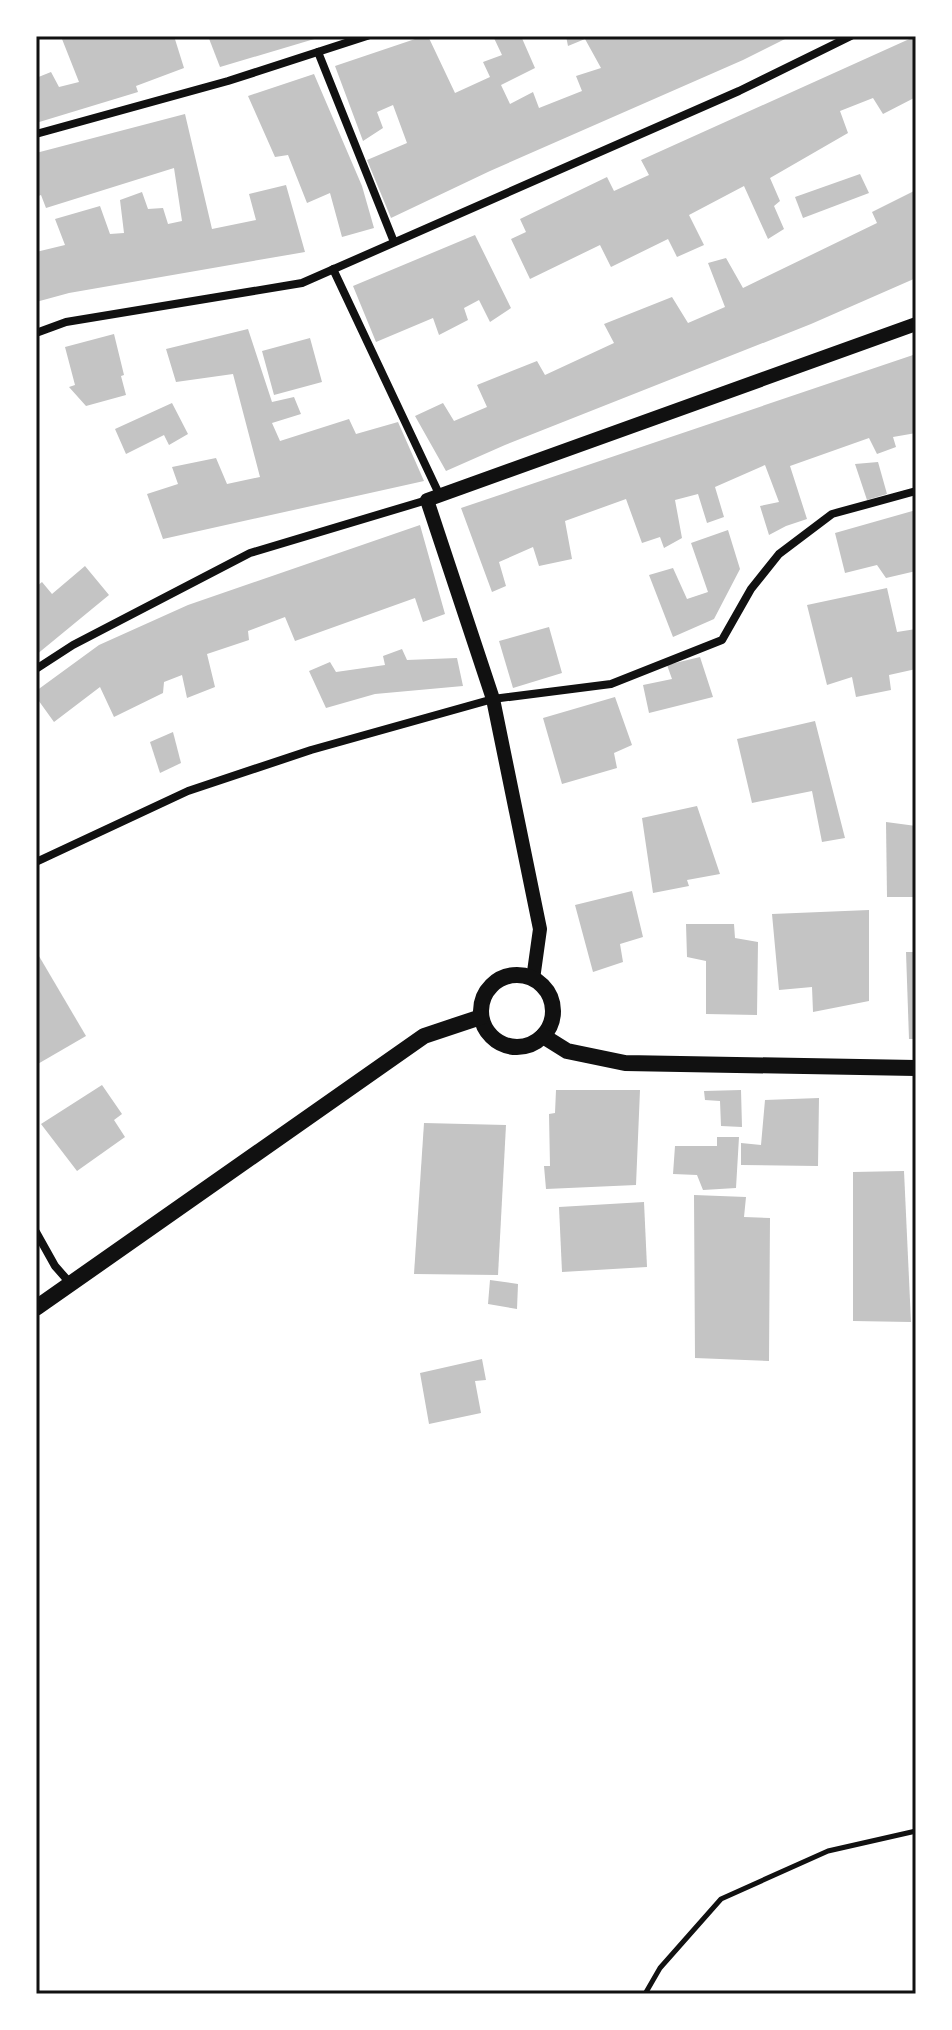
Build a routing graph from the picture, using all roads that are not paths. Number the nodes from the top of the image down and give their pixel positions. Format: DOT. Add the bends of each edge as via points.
graph roads {
  1 [pos="367,36"];
  2 [pos="851,36"];
  3 [pos="347,39"];
  4 [pos="318,52"];
  5 [pos="36,134"];
  6 [pos="394,242"];
  7 [pos="333,269"];
  8 [pos="916,324"];
  9 [pos="36,333"];
  10 [pos="916,491"];
  11 [pos="433,498"];
  12 [pos="36,669"];
  13 [pos="493,699"];
  14 [pos="36,862"];
  15 [pos="533,979"];
  16 [pos="481,1017"];
  17 [pos="543,1036"];
  18 [pos="916,1068"];
  19 [pos="36,1232"];
  20 [pos="71,1284"];
  21 [pos="36,1308"];
  1 -- 3 [label="street"];
  2 -- 6 [label="street" via="739,91"];
  3 -- 4 [label="street"];
  4 -- 5 [label="street"];
  4 -- 6 [label="street"];
  6 -- 7 [label="street"];
  7 -- 9 [label="street" via="302,283 66,322"];
  7 -- 11 [label="street"];
  8 -- 11 [label="street"];
  10 -- 13 [label="street" via="832,514 779,554 751,589 722,640 611,684"];
  11 -- 12 [label="street" via="250,553"];
  11 -- 13 [label="street"];
  13 -- 14 [label="street" via="188,791"];
  13 -- 15 [label="street" via="540,929"];
  15 -- 16 [label="main road" via="500,979 485,995"];
  15 -- 17 [label="main road" via="549,994 552,1005 553,1016"];
  16 -- 17 [label="main road" via="501,1044 523,1047"];
  16 -- 20 [label="main road" via="424,1036"];
  17 -- 18 [label="main road" via="567,1051 625,1063"];
  19 -- 20 [label="street"];
  20 -- 21 [label="main road"];
}
